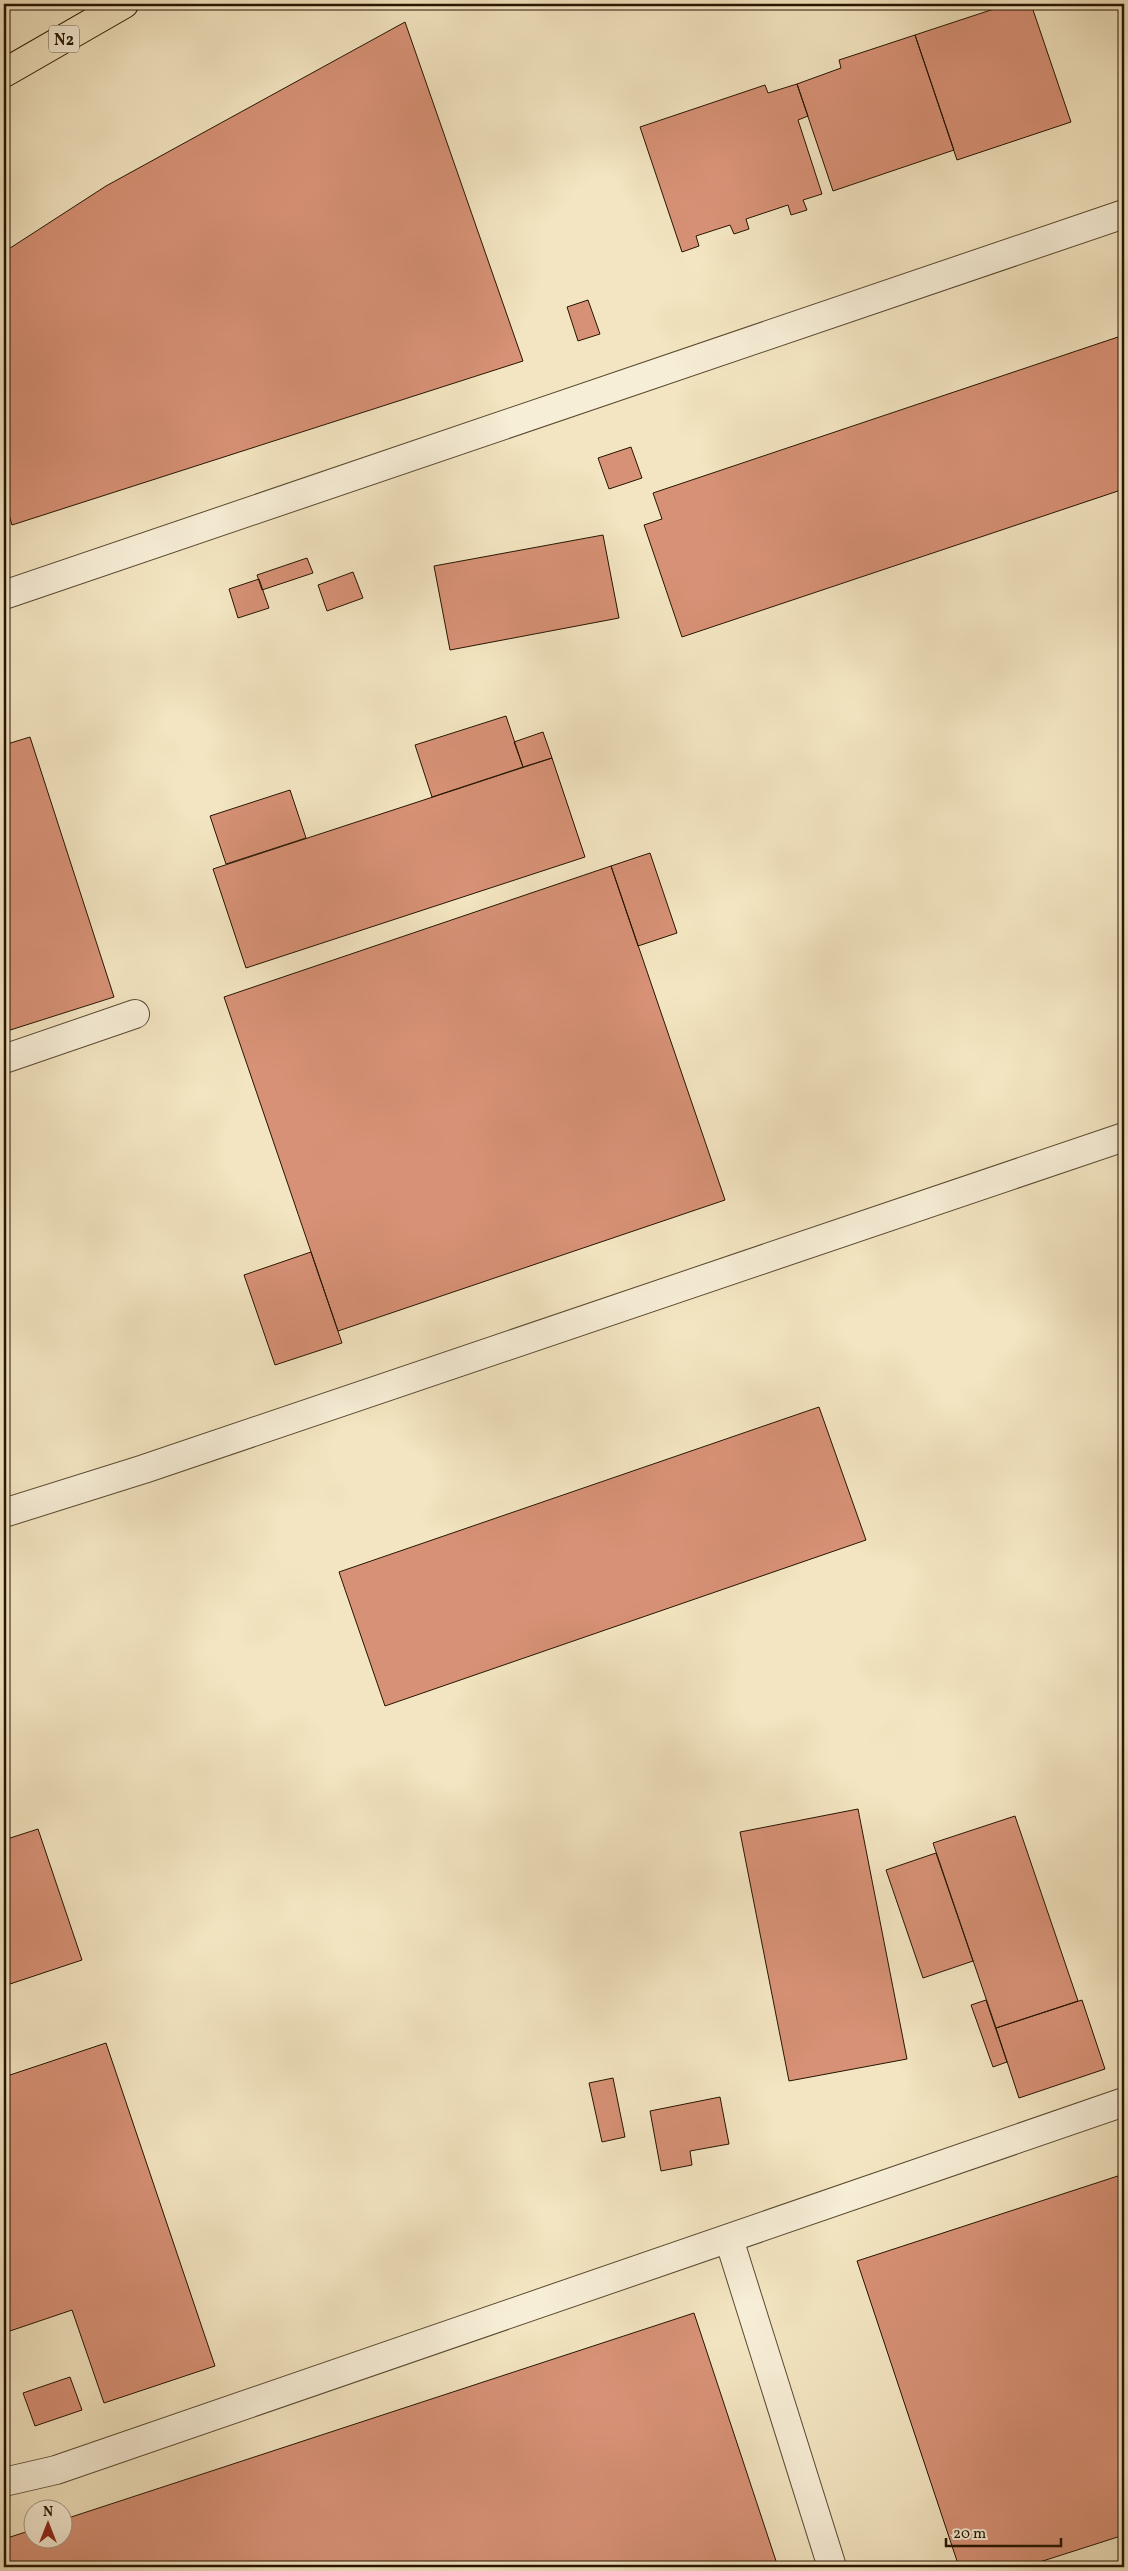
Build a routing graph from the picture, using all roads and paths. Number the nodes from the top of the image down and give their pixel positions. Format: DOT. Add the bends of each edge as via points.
graph roads {
  1 [pos="124,4"];
  2 [pos="4,73"];
  3 [pos="1124,214"];
  4 [pos="4,595"];
  5 [pos="135,1014"];
  6 [pos="4,1059"];
  7 [pos="1124,1137"];
  8 [pos="4,1513"];
  9 [pos="1124,2102"];
  10 [pos="728,2239"];
  11 [pos="4,2482"];
  12 [pos="832,2567"];
  1 -- 2 [label="highway, N2"];
  3 -- 4 [label="lane"];
  5 -- 6 [label="lane"];
  7 -- 8 [label="lane" via="153,1466"];
  9 -- 10 [label="lane"];
  10 -- 11 [label="lane" via="56,2470"];
  10 -- 12 [label="lane"];
}
